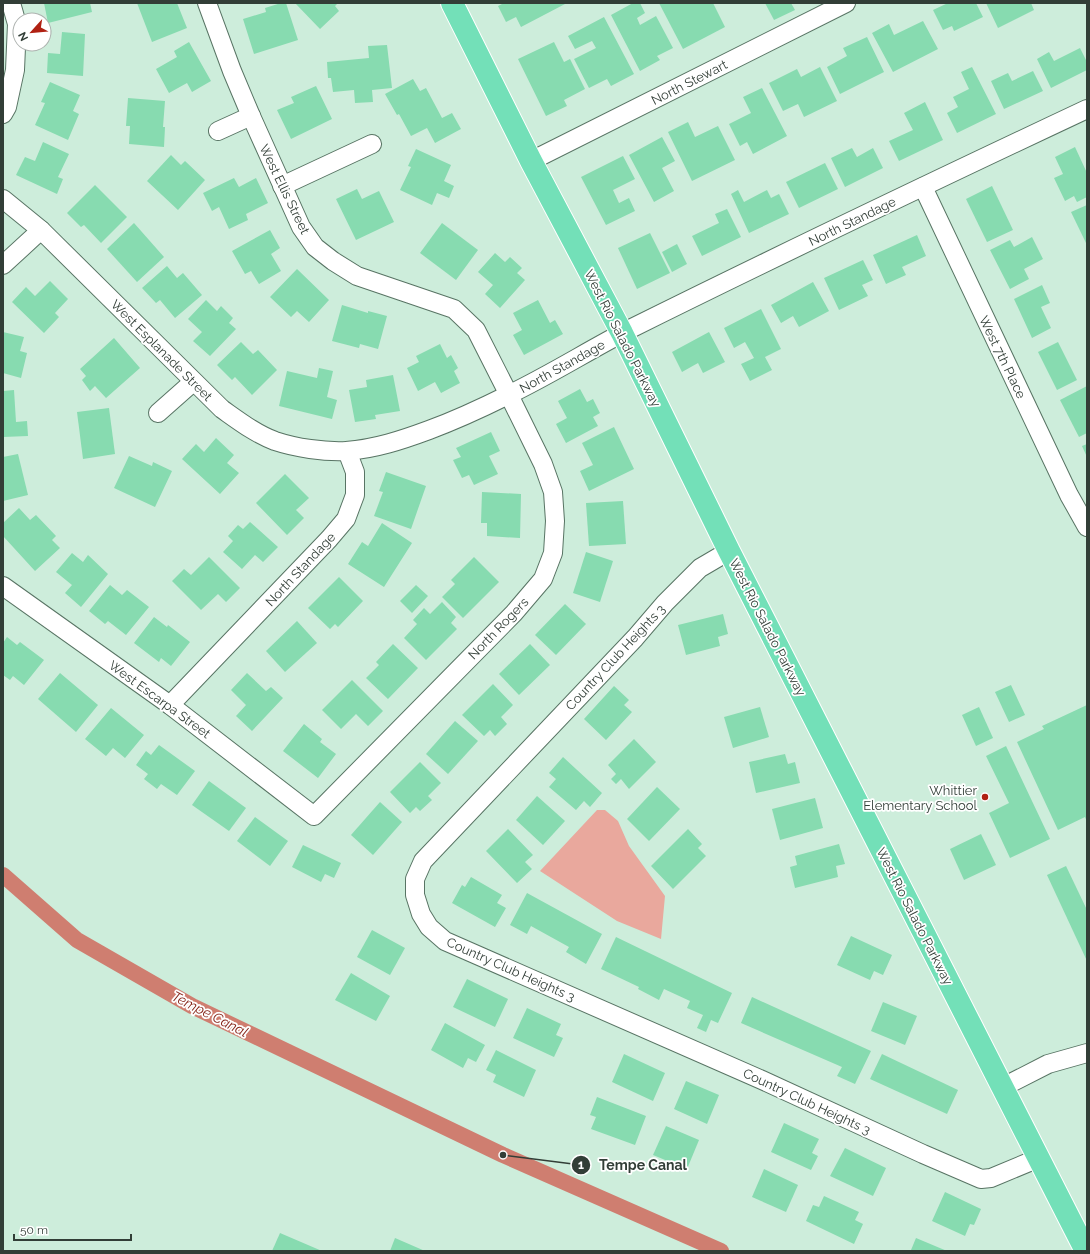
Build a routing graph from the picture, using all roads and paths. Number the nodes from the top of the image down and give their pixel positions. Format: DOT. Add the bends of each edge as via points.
graph roads {
  1 [pos="11,3"];
  2 [pos="207,3"];
  3 [pos="452,3"];
  4 [pos="846,3"];
  5 [pos="1087,109"];
  6 [pos="3,114"];
  7 [pos="251,116"];
  8 [pos="218,131"];
  9 [pos="372,144"];
  10 [pos="531,161"];
  11 [pos="282,186"];
  12 [pos="922,187"];
  13 [pos="3,199"];
  14 [pos="41,230"];
  15 [pos="3,265"];
  16 [pos="622,333"];
  17 [pos="193,382"];
  18 [pos="510,395"];
  19 [pos="158,413"];
  20 [pos="347,450"];
  21 [pos="1087,527"];
  22 [pos="729,551"];
  23 [pos="3,586"];
  24 [pos="170,705"];
  25 [pos="314,816"];
  26 [pos="1087,1053"];
  27 [pos="1003,1087"];
  28 [pos="1039,1158"];
  29 [pos="1086,1251"];
  1 -- 6 [label="street" via="17,24 15,70 7,107"];
  2 -- 7 [label="street, West Ellis Street"];
  3 -- 10 [label="main road, West Rio Salado Parkway"];
  4 -- 10 [label="street, North Stewart"];
  5 -- 12 [label="street, North Standage"];
  7 -- 8 [label="street"];
  7 -- 11 [label="street, West Ellis Street"];
  9 -- 11 [label="street"];
  10 -- 16 [label="main road, West Rio Salado Parkway"];
  11 -- 18 [label="street, West Ellis Street" via="301,227 315,247 333,261 357,276 454,309 476,330"];
  12 -- 16 [label="street, North Standage"];
  12 -- 21 [label="street, West 7th Place" via="1069,495"];
  13 -- 14 [label="street, West Esplanade Street"];
  14 -- 15 [label="street"];
  14 -- 17 [label="street, West Esplanade Street"];
  16 -- 18 [label="street, North Standage"];
  16 -- 22 [label="main road, West Rio Salado Parkway"];
  17 -- 19 [label="street"];
  17 -- 20 [label="street, West Esplanade Street" via="222,410 275,441 326,451"];
  18 -- 20 [label="street, North Standage" via="446,424 412,436 382,446"];
  18 -- 25 [label="street, North Rogers" via="543,464 553,492 553,553 543,579 514,613"];
  20 -- 24 [label="street, North Standage" via="355,472 355,495 346,519"];
  22 -- 27 [label="main road, West Rio Salado Parkway"];
  22 -- 28 [label="street, Country Club Heights 3" via="700,568 665,603 423,861 415,879 415,895 421,914 429,928 445,941 981,1179 991,1178"];
  23 -- 24 [label="street, West Escarpa Street"];
  24 -- 25 [label="street, West Escarpa Street"];
  26 -- 27 [label="street" via="1048,1064"];
  27 -- 28 [label="main road, West Rio Salado Parkway"];
  28 -- 29 [label="main road, West Rio Salado Parkway"];
}
